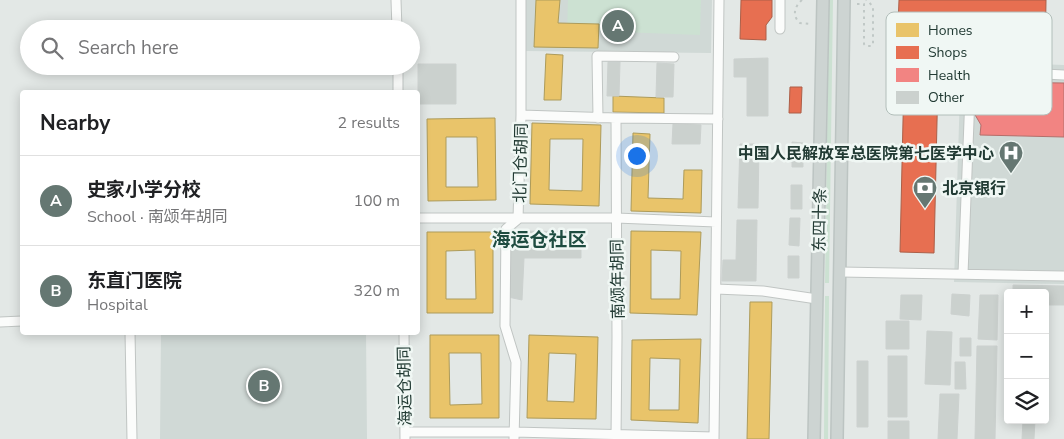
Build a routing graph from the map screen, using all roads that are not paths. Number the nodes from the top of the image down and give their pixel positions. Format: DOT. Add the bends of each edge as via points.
graph roads {
  1 [pos="396,0"];
  2 [pos="521,0"];
  3 [pos="719,0"];
  4 [pos="780,0"];
  5 [pos="823,0"];
  6 [pos="844,0"];
  7 [pos="397,20"];
  8 [pos="780,29"];
  9 [pos="674,57"];
  10 [pos="398,75"];
  11 [pos="398,90"];
  12 [pos="521,115"];
  13 [pos="969,115"];
  14 [pos="598,118"];
  15 [pos="616,118"];
  16 [pos="718,119"];
  17 [pos="420,218"];
  18 [pos="518,218"];
  19 [pos="616,218"];
  20 [pos="716,222"];
  21 [pos="841,272"];
  22 [pos="963,274"];
  23 [pos="1064,276"];
  24 [pos="716,289"];
  25 [pos="818,299"];
  26 [pos="20,321"];
  27 [pos="0,322"];
  28 [pos="130,335"];
  29 [pos="404,335"];
  30 [pos="405,435"];
  31 [pos="514,436"];
  32 [pos="616,437"];
  33 [pos="714,438"];
  34 [pos="132,439"];
  35 [pos="814,439"];
  36 [pos="837,439"];
  1 -- 7 [label="street"];
  2 -- 12 [label="street, 北门仓胡同"];
  3 -- 16 [label="street"];
  4 -- 8 [label="street"];
  5 -- 25 [label="main road, 东四十条"];
  6 -- 21 [label="main road, 东四十条"];
  9 -- 14 [label="street" via="597,56"];
  10 -- 11 [label="street"];
  12 -- 14 [label="street"];
  12 -- 18 [label="street, 北门仓胡同"];
  13 -- 22 [label="street"];
  14 -- 15 [label="street"];
  15 -- 16 [label="street"];
  15 -- 19 [label="street, 南颂年胡同"];
  16 -- 20 [label="street"];
  17 -- 18 [label="street"];
  18 -- 19 [label="street"];
  18 -- 31 [label="street, 北门仓胡同" via="506,229 505,326 516,362"];
  19 -- 20 [label="street"];
  19 -- 32 [label="street, 南颂年胡同"];
  20 -- 24 [label="street"];
  21 -- 22 [label="street"];
  21 -- 36 [label="main road, 东四十条"];
  22 -- 23 [label="street"];
  24 -- 25 [label="street" via="763,291"];
  24 -- 33 [label="street"];
  25 -- 35 [label="main road, 东四十条"];
  26 -- 27 [label="street"];
  28 -- 34 [label="street"];
  29 -- 30 [label="street, 海运仓胡同"];
  30 -- 31 [label="street"];
  31 -- 32 [label="street"];
  32 -- 33 [label="street"];
}
